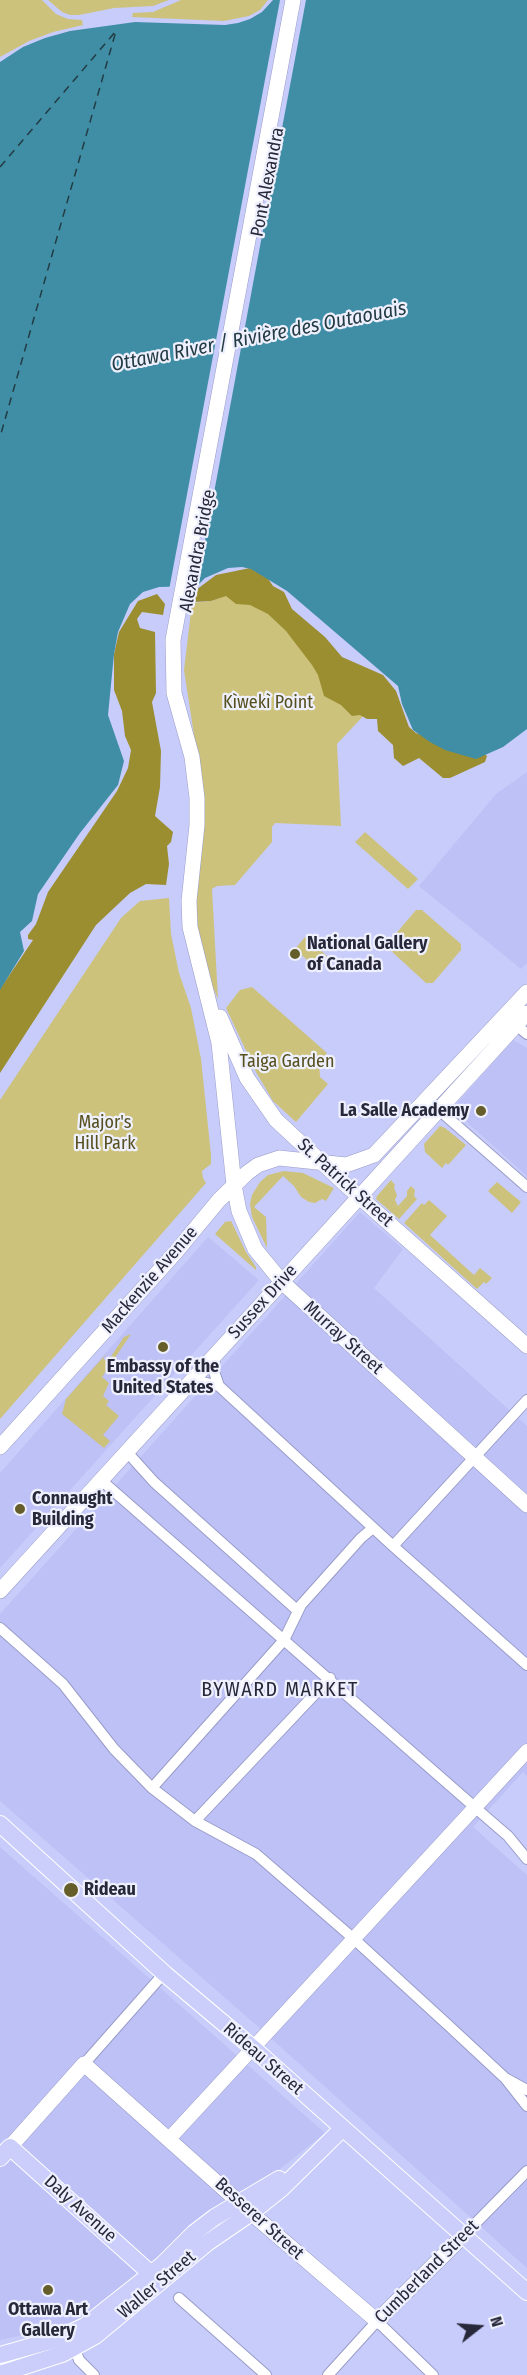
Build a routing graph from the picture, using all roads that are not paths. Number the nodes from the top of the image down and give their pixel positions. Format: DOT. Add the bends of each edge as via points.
graph roads {
  1 [pos="293,0"];
  2 [pos="302,0"];
  3 [pos="233,365"];
  4 [pos="181,618"];
  5 [pos="206,988"];
  6 [pos="527,992"];
  7 [pos="523,1024"];
  8 [pos="438,1109"];
  9 [pos="322,1163"];
  10 [pos="234,1185"];
  11 [pos="527,1187"];
  12 [pos="358,1196"];
  13 [pos="282,1282"];
  14 [pos="527,1346"];
  15 [pos="217,1354"];
  16 [pos="187,1386"];
  17 [pos="219,1386"];
  18 [pos="527,1400"];
  19 [pos="0,1447"];
  20 [pos="127,1452"];
  21 [pos="474,1457"];
  22 [pos="101,1480"];
  23 [pos="527,1505"];
  24 [pos="373,1528"];
  25 [pos="393,1546"];
  26 [pos="0,1591"];
  27 [pos="298,1611"];
  28 [pos="0,1628"];
  29 [pos="284,1640"];
  30 [pos="527,1665"];
  31 [pos="330,1678"];
  32 [pos="527,1751"];
  33 [pos="152,1788"];
  34 [pos="474,1807"];
  35 [pos="195,1821"];
  36 [pos="0,1824"];
  37 [pos="507,1836"];
  38 [pos="527,1846"];
  39 [pos="527,1859"];
  40 [pos="354,1939"];
  41 [pos="159,1979"];
  42 [pos="253,2048"];
  43 [pos="84,2064"];
  44 [pos="505,2078"];
  45 [pos="527,2090"];
  46 [pos="527,2106"];
  47 [pos="342,2129"];
  48 [pos="169,2139"];
  49 [pos="3,2148"];
  50 [pos="527,2171"];
  51 [pos="246,2208"];
  52 [pos="464,2235"];
  53 [pos="156,2277"];
  54 [pos="527,2292"];
  55 [pos="179,2298"];
  56 [pos="377,2321"];
  57 [pos="75,2349"];
  58 [pos="0,2355"];
  59 [pos="0,2372"];
  60 [pos="94,2375"];
  61 [pos="266,2375"];
  62 [pos="328,2375"];
  63 [pos="433,2375"];
  1 -- 4 [label="main road"];
  2 -- 3 [label="main road, Pont Alexandra"];
  3 -- 4 [label="main road, Alexandra Bridge"];
  4 -- 5 [label="main road, Alexandra Bridge" via="187,738 197,798 189,913 194,949"];
  5 -- 9 [label="main road, St. Patrick Street" via="262,1103"];
  5 -- 10 [label="main road, Murray Street" via="220,1054"];
  6 -- 9 [label="main road" via="375,1155 354,1163"];
  7 -- 8 [label="main road, Sussex Drive"];
  8 -- 11 [label="street"];
  8 -- 12 [label="main road, Sussex Drive"];
  9 -- 10 [label="main road, Mackenzie Avenue" via="290,1158 269,1160"];
  9 -- 12 [label="main road, St. Patrick Street"];
  10 -- 13 [label="main road, Murray Street" via="249,1238"];
  10 -- 19 [label="main road, Mackenzie Avenue"];
  12 -- 13 [label="main road, Sussex Drive"];
  12 -- 14 [label="main road, St. Patrick Street"];
  13 -- 15 [label="main road, Sussex Drive"];
  13 -- 21 [label="main road, Murray Street"];
  15 -- 16 [label="main road, Sussex Drive"];
  15 -- 17 [label="street" via="213,1369"];
  16 -- 17 [label="street" via="203,1382"];
  16 -- 20 [label="main road, Sussex Drive"];
  17 -- 24 [label="street"];
  18 -- 21 [label="street"];
  20 -- 22 [label="main road, Sussex Drive"];
  20 -- 27 [label="street" via="154,1482"];
  21 -- 23 [label="main road, Murray Street"];
  21 -- 25 [label="street"];
  22 -- 26 [label="main road, Sussex Drive"];
  22 -- 29 [label="street"];
  24 -- 25 [label="street"];
  24 -- 27 [label="street"];
  25 -- 30 [label="street"];
  27 -- 29 [label="street"];
  28 -- 33 [label="street" via="63,1684 114,1749"];
  29 -- 31 [label="street"];
  29 -- 33 [label="street"];
  31 -- 34 [label="street"];
  31 -- 35 [label="street"];
  32 -- 34 [label="street"];
  33 -- 35 [label="street"];
  34 -- 37 [label="street"];
  34 -- 40 [label="street"];
  35 -- 40 [label="street" via="256,1854"];
  36 -- 42 [label="main road, Rideau Street"];
  37 -- 38 [label="street"];
  37 -- 39 [label="street"];
  40 -- 42 [label="street"];
  40 -- 44 [label="street"];
  41 -- 43 [label="street"];
  42 -- 47 [label="main road, Rideau Street"];
  42 -- 48 [label="street"];
  43 -- 48 [label="main road, Besserer Street"];
  43 -- 49 [label="main road"];
  44 -- 45 [label="street"];
  44 -- 46 [label="street"];
  47 -- 51 [label="main road, Waller Street" via="281,2189"];
  47 -- 52 [label="main road, Rideau Street"];
  48 -- 51 [label="main road, Besserer Street"];
  49 -- 53 [label="main road, Daly Avenue"];
  50 -- 52 [label="street, Cumberland Street"];
  51 -- 53 [label="main road, Waller Street" via="207,2243"];
  51 -- 56 [label="main road, Besserer Street"];
  52 -- 54 [label="main road, Rideau Street"];
  52 -- 56 [label="main road, Cumberland Street"];
  53 -- 57 [label="main road, Waller Street" via="95,2336"];
  53 -- 58 [label="main road, Waller Street" via="71,2334"];
  55 -- 61 [label="street"];
  56 -- 62 [label="street, Cumberland Street"];
  56 -- 63 [label="street, Besserer Street"];
  57 -- 59 [label="main road, Waller Street"];
  57 -- 60 [label="street" via="79,2360"];
}
